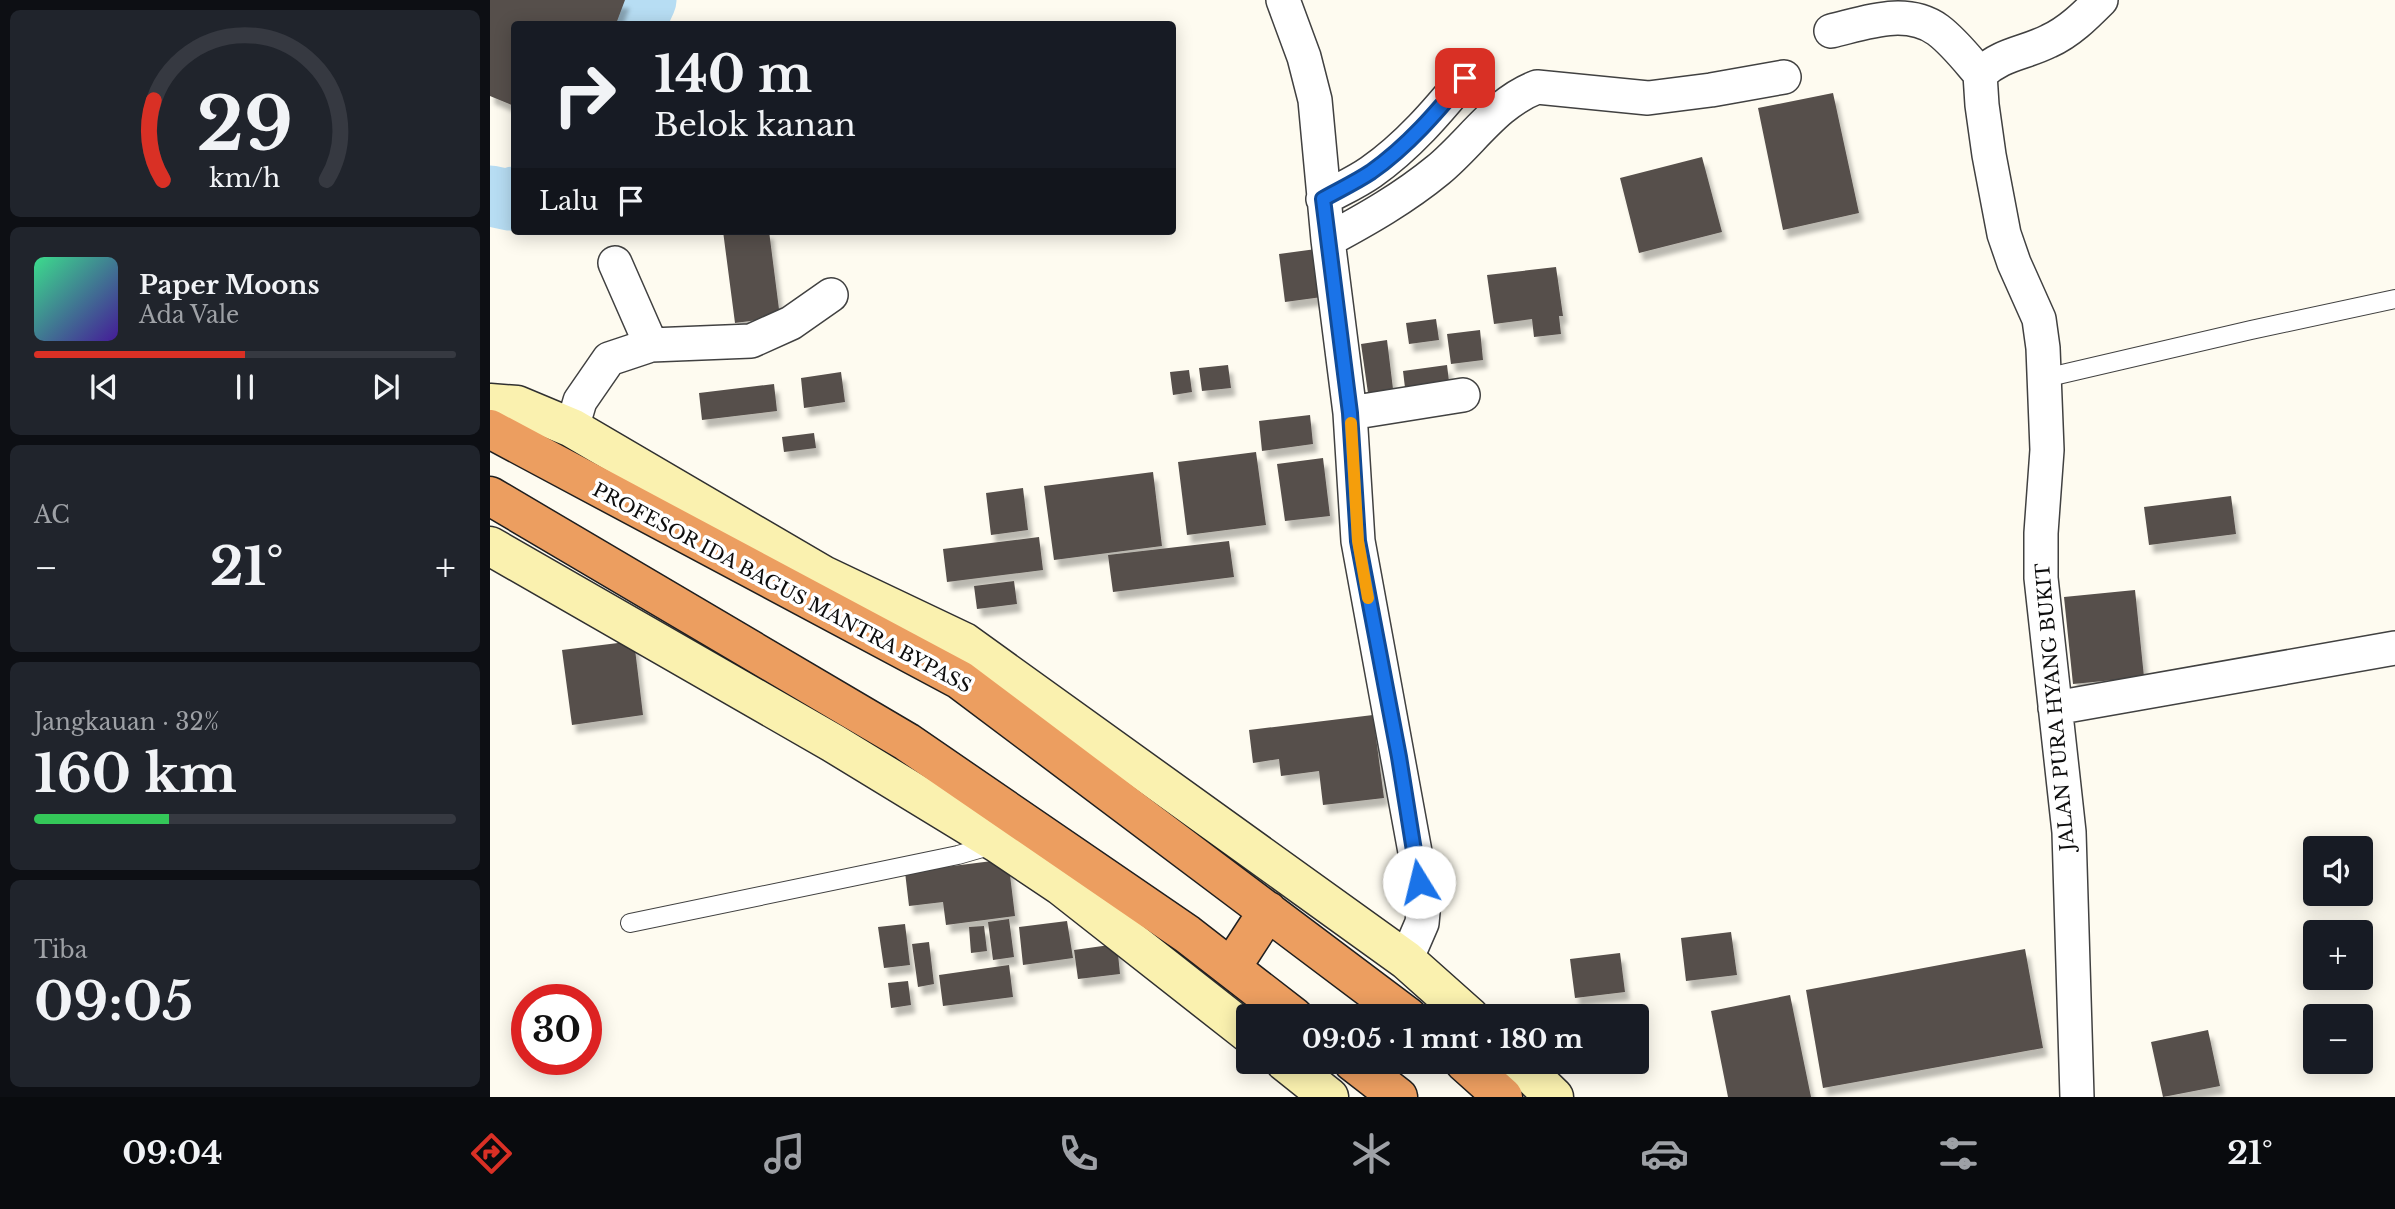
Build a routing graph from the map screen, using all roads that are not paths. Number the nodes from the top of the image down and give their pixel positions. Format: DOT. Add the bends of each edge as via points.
graph roads {
  1 [pos="1283,0"];
  2 [pos="2101,0"];
  3 [pos="1831,31"];
  4 [pos="1980,74"];
  5 [pos="1784,76"];
  6 [pos="1465,78"];
  7 [pos="1323,199"];
  8 [pos="1328,240"];
  9 [pos="615,263"];
  10 [pos="831,295"];
  11 [pos="2395,299"];
  12 [pos="651,345"];
  13 [pos="2045,379"];
  14 [pos="1463,395"];
  15 [pos="490,403"];
  16 [pos="1350,413"];
  17 [pos="572,428"];
  18 [pos="490,429"];
  19 [pos="490,496"];
  20 [pos="490,546"];
  21 [pos="2395,648"];
  22 [pos="2055,708"];
  23 [pos="997,844"];
  24 [pos="1268,911"];
  25 [pos="630,923"];
  26 [pos="1406,960"];
  27 [pos="1231,968"];
  28 [pos="1277,1004"];
  29 [pos="1391,1004"];
  30 [pos="1455,1004"];
  31 [pos="1236,1024"];
  32 [pos="1300,1074"];
  33 [pos="1368,1074"];
  34 [pos="1477,1074"];
  35 [pos="1530,1074"];
  36 [pos="1329,1097"];
  37 [pos="1398,1097"];
  38 [pos="1503,1097"];
  39 [pos="1554,1097"];
  40 [pos="2077,1097"];
  1 -- 7 [label="street" via="1315,100"];
  2 -- 4 [label="street" via="2078,23 2049,41 1992,63"];
  3 -- 4 [label="street" via="1872,20 1920,21 1937,29"];
  4 -- 13 [label="street, JALAN PURA HYANG BUKIT" via="2004,234 2039,319"];
  5 -- 8 [label="street" via="1648,98 1537,87 1507,103 1440,169 1402,198"];
  6 -- 7 [label="street" via="1394,155"];
  7 -- 8 [label="street"];
  8 -- 16 [label="street"];
  9 -- 12 [label="street"];
  10 -- 12 [label="street" via="791,323 751,341"];
  11 -- 13 [label="lane"];
  12 -- 17 [label="street" via="609,359 580,401"];
  13 -- 22 [label="street, JALAN PURA HYANG BUKIT" via="2041,578"];
  14 -- 16 [label="street"];
  15 -- 17 [label="street" via="517,405"];
  16 -- 26 [label="street" via="1358,541 1424,901 1422,923"];
  17 -- 26 [label="street" via="823,575 964,642"];
  18 -- 24 [label="highway, PROFESOR IDA BAGUS MANTRA BYPASS" via="960,680"];
  19 -- 27 [label="highway" via="906,742"];
  20 -- 23 [label="street" via="833,743"];
  21 -- 22 [label="street"];
  22 -- 40 [label="street, JALAN PURA HYANG BUKIT" via="2069,832"];
  23 -- 25 [label="lane"];
  23 -- 31 [label="street" via="1061,886"];
  24 -- 27 [label="highway"];
  24 -- 29 [label="highway, PROFESOR IDA BAGUS MANTRA BYPASS"];
  26 -- 30 [label="street"];
  27 -- 28 [label="highway"];
  32 -- 36 [label="street"];
  33 -- 37 [label="highway"];
  34 -- 38 [label="highway"];
  35 -- 39 [label="street"];
}
